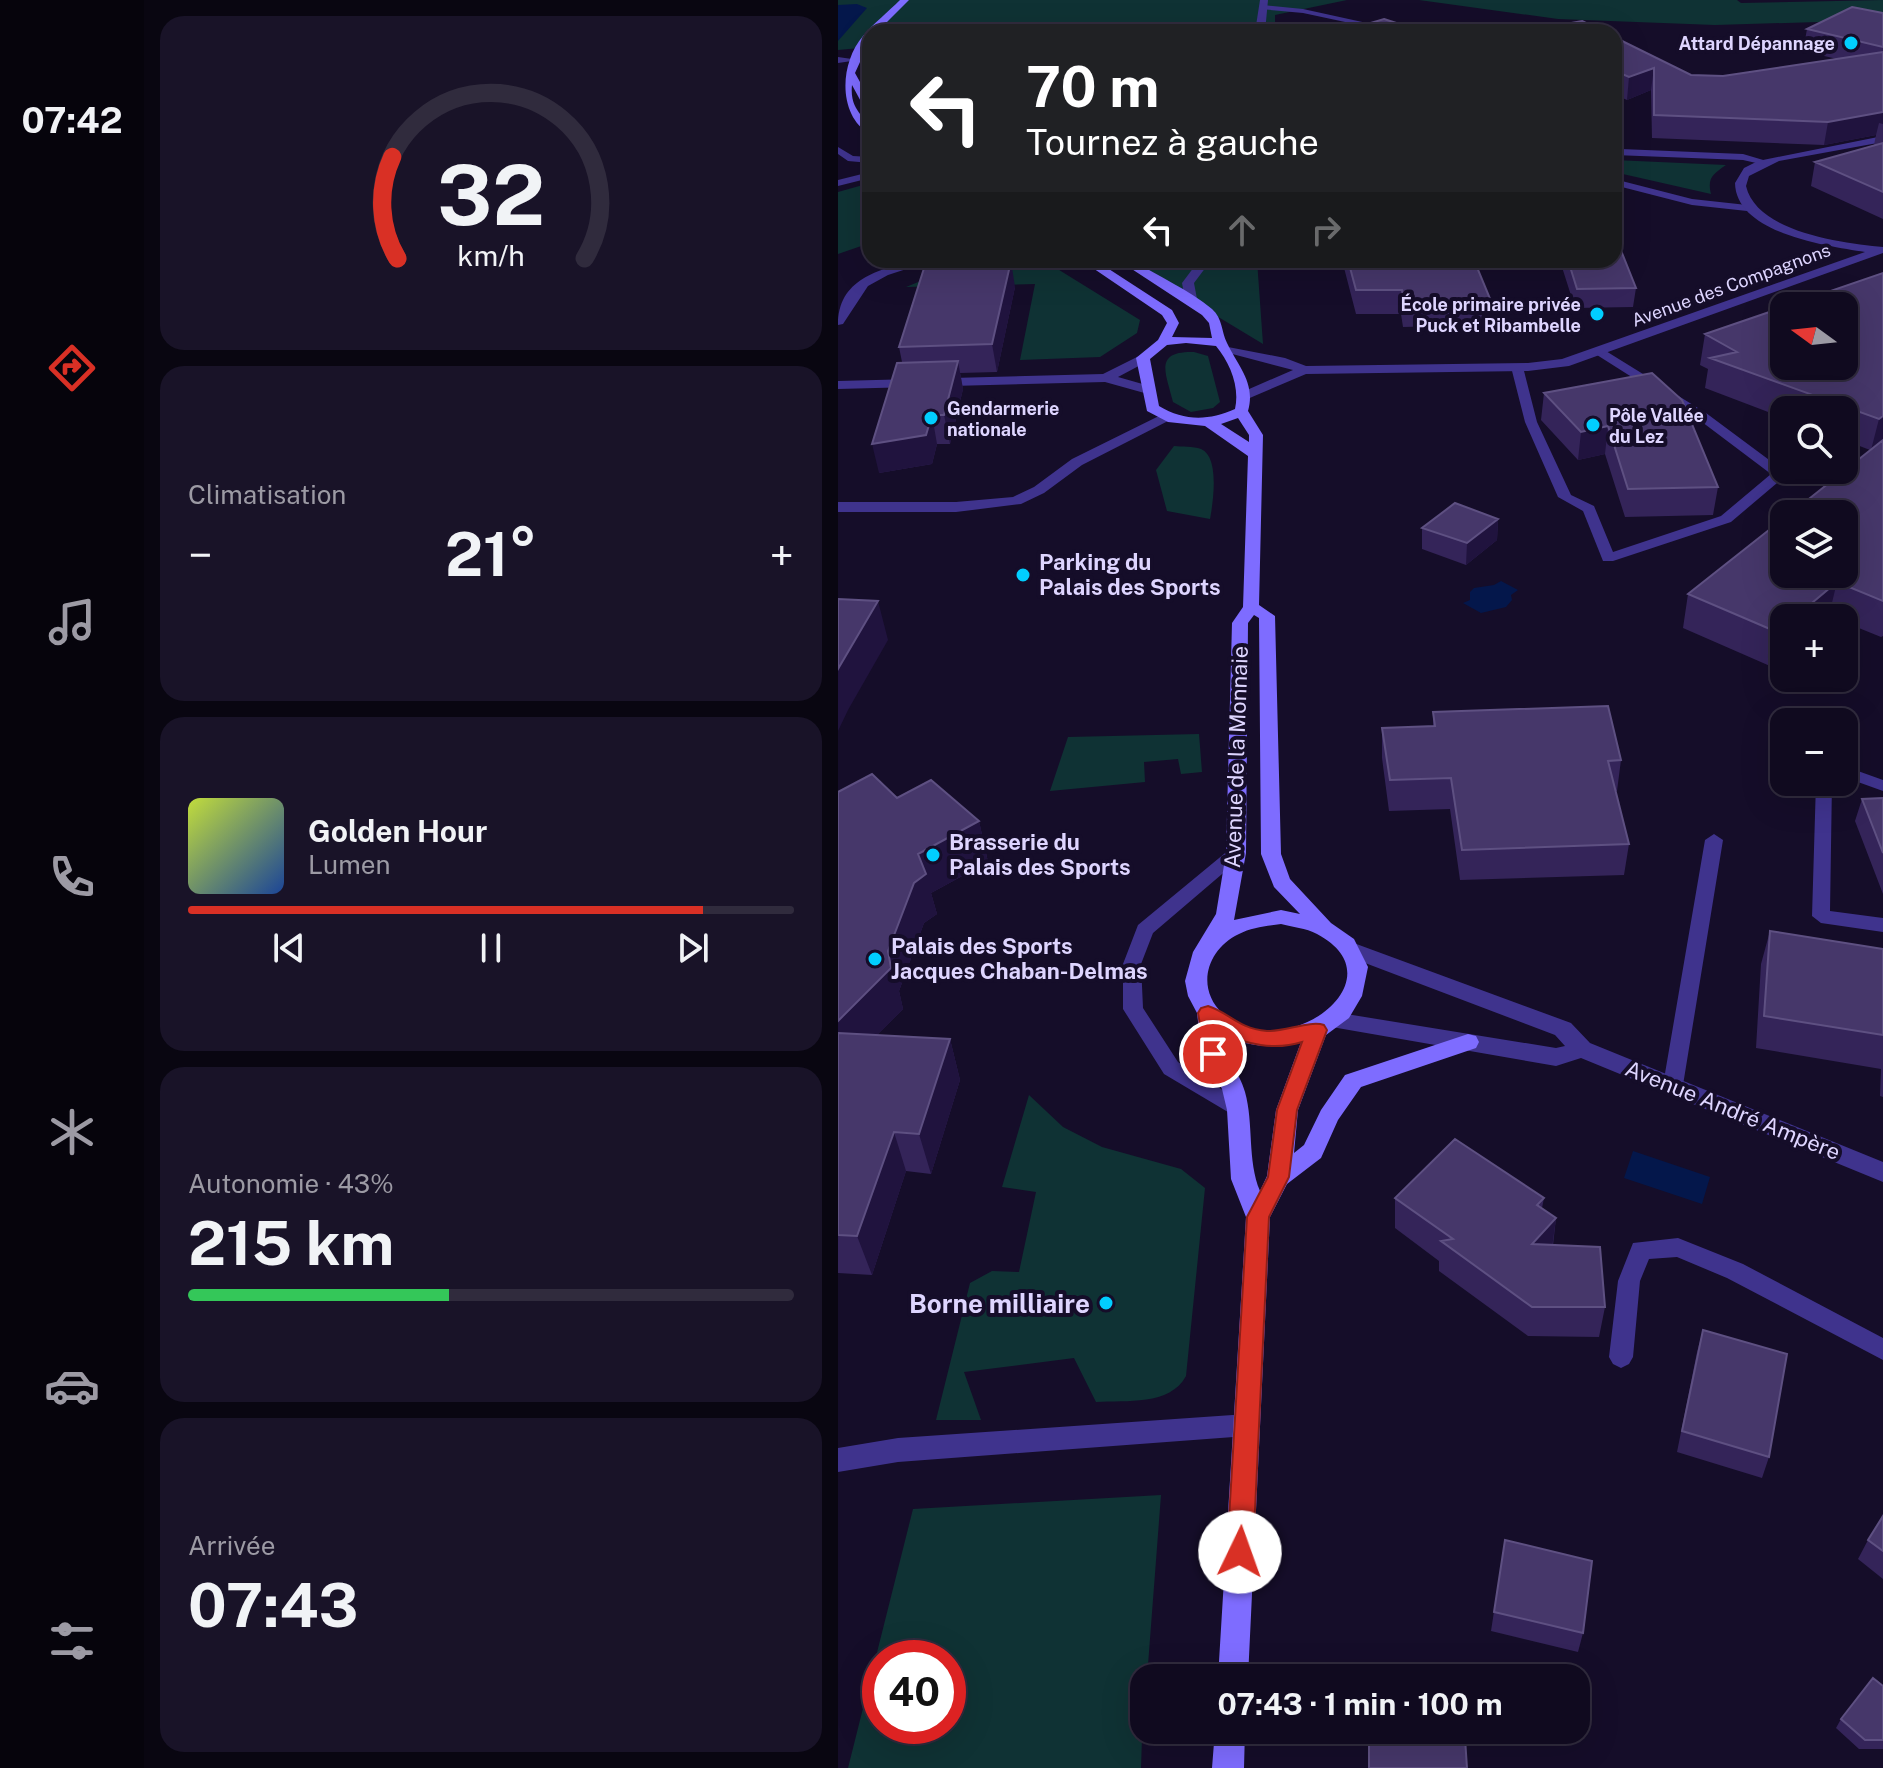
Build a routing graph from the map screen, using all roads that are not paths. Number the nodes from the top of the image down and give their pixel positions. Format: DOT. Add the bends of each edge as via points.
graph roads {
  1 [pos="905,0"];
  2 [pos="1264,4"];
  3 [pos="880,24"];
  4 [pos="1261,24"];
  5 [pos="1366,24"];
  6 [pos="862,48"];
  7 [pos="838,60"];
  8 [pos="855,60"];
  9 [pos="850,72"];
  10 [pos="862,94"];
  11 [pos="862,123"];
  12 [pos="1883,139"];
  13 [pos="838,150"];
  14 [pos="1622,152"];
  15 [pos="862,160"];
  16 [pos="1765,162"];
  17 [pos="862,170"];
  18 [pos="838,177"];
  19 [pos="862,177"];
  20 [pos="838,183"];
  21 [pos="1622,184"];
  22 [pos="1747,208"];
  23 [pos="1882,250"];
  24 [pos="902,268"];
  25 [pos="1100,268"];
  26 [pos="1137,268"];
  27 [pos="1190,268"];
  28 [pos="1203,268"];
  29 [pos="1154,279"];
  30 [pos="1130,286"];
  31 [pos="1191,299"];
  32 [pos="838,321"];
  33 [pos="1163,342"];
  34 [pos="1224,347"];
  35 [pos="1601,352"];
  36 [pos="1143,358"];
  37 [pos="1517,367"];
  38 [pos="1304,370"];
  39 [pos="1106,378"];
  40 [pos="838,385"];
  41 [pos="1148,390"];
  42 [pos="1243,403"];
  43 [pos="1165,417"];
  44 [pos="1209,423"];
  45 [pos="1255,454"];
  46 [pos="838,507"];
  47 [pos="1251,607"];
  48 [pos="1858,776"];
  49 [pos="1883,786"];
  50 [pos="1824,796"];
  51 [pos="1714,840"];
  52 [pos="1236,853"];
  53 [pos="1883,925"];
  54 [pos="1325,927"];
  55 [pos="1351,950"];
  56 [pos="1203,952"];
  57 [pos="1208,1013"];
  58 [pos="1325,1025"];
  59 [pos="1468,1042"];
  60 [pos="1582,1049"];
  61 [pos="1673,1085"];
  62 [pos="1238,1110"];
  63 [pos="1883,1172"];
  64 [pos="1279,1177"];
  65 [pos="1258,1217"];
  66 [pos="1883,1350"];
  67 [pos="1621,1357"];
  68 [pos="1247,1425"];
  69 [pos="838,1460"];
  70 [pos="1234,1664"];
  71 [pos="1229,1744"];
  72 [pos="1228,1768"];
  1 -- 3 [label="street"];
  2 -- 4 [label="street"];
  2 -- 5 [label="lane"];
  6 -- 8 [label="street"];
  7 -- 8 [label="lane"];
  8 -- 9 [label="street"];
  9 -- 10 [label="street"];
  9 -- 11 [label="street" via="843,91 850,111"];
  12 -- 16 [label="street"];
  13 -- 15 [label="lane"];
  14 -- 16 [label="lane"];
  16 -- 22 [label="street" via="1742,177 1739,187"];
  17 -- 18 [label="lane"];
  19 -- 20 [label="lane"];
  21 -- 22 [label="lane" via="1692,202"];
  22 -- 23 [label="street" via="1791,231"];
  23 -- 35 [label="street, Avenue des Compagnons"];
  24 -- 32 [label="street" via="863,280"];
  25 -- 30 [label="street"];
  26 -- 29 [label="street"];
  27 -- 29 [label="street"];
  28 -- 31 [label="street" via="1188,283"];
  29 -- 30 [label="street"];
  29 -- 31 [label="street"];
  30 -- 33 [label="street" via="1159,305 1173,323"];
  31 -- 34 [label="street" via="1215,322"];
  33 -- 34 [label="street" via="1186,339"];
  33 -- 36 [label="street"];
  34 -- 38 [label="street, Avenue des Compagnons"];
  34 -- 42 [label="street"];
  35 -- 37 [label="street, Avenue des Compagnons" via="1564,363"];
  35 -- 37 [label="lane" via="1702,416 1779,474 1726,519 1608,558 1589,509 1565,497 1531,422"];
  36 -- 39 [label="street"];
  36 -- 41 [label="street"];
  37 -- 38 [label="street, Avenue des Compagnons"];
  38 -- 42 [label="street, Avenue des Compagnons"];
  39 -- 40 [label="street"];
  39 -- 41 [label="street"];
  41 -- 43 [label="street" via="1152,408"];
  42 -- 44 [label="street"];
  42 -- 45 [label="street, Avenue de la Monnaie" via="1255,431"];
  43 -- 44 [label="street"];
  43 -- 46 [label="street" via="1077,462 1016,501"];
  44 -- 45 [label="street"];
  45 -- 47 [label="street, Avenue de la Monnaie"];
  47 -- 52 [label="street, Avenue de la Monnaie" via="1240,623"];
  47 -- 54 [label="street, Avenue de la Monnaie" via="1267,616 1271,854 1281,882"];
  48 -- 49 [label="lane"];
  50 -- 53 [label="lane" via="1821,916"];
  51 -- 61 [label="lane"];
  52 -- 56 [label="street, Avenue de la Monnaie" via="1226,915"];
  52 -- 62 [label="lane" via="1145,930 1132,964 1133,1009 1171,1068"];
  54 -- 55 [label="street"];
  54 -- 56 [label="street" via="1304,920 1257,919 1235,926"];
  55 -- 58 [label="street" via="1358,986 1349,1005"];
  55 -- 60 [label="street, Avenue André Ampère" via="1563,1029"];
  56 -- 57 [label="street" via="1194,973 1196,994"];
  57 -- 58 [label="street" via="1245,1035 1269,1039"];
  57 -- 62 [label="street" via="1213,1054 1233,1088"];
  58 -- 59 [label="street"];
  58 -- 64 [label="street" via="1287,1110"];
  59 -- 60 [label="street" via="1556,1057"];
  59 -- 64 [label="street" via="1353,1081 1313,1151"];
  60 -- 61 [label="street, Avenue André Ampère"];
  61 -- 63 [label="street, Avenue André Ampère"];
  62 -- 65 [label="street" via="1243,1179"];
  64 -- 65 [label="street"];
  65 -- 68 [label="street"];
  66 -- 67 [label="lane" via="1735,1271 1678,1247 1641,1250 1629,1281"];
  68 -- 69 [label="lane" via="898,1450"];
  68 -- 70 [label="street"];
  71 -- 72 [label="street"];
}
